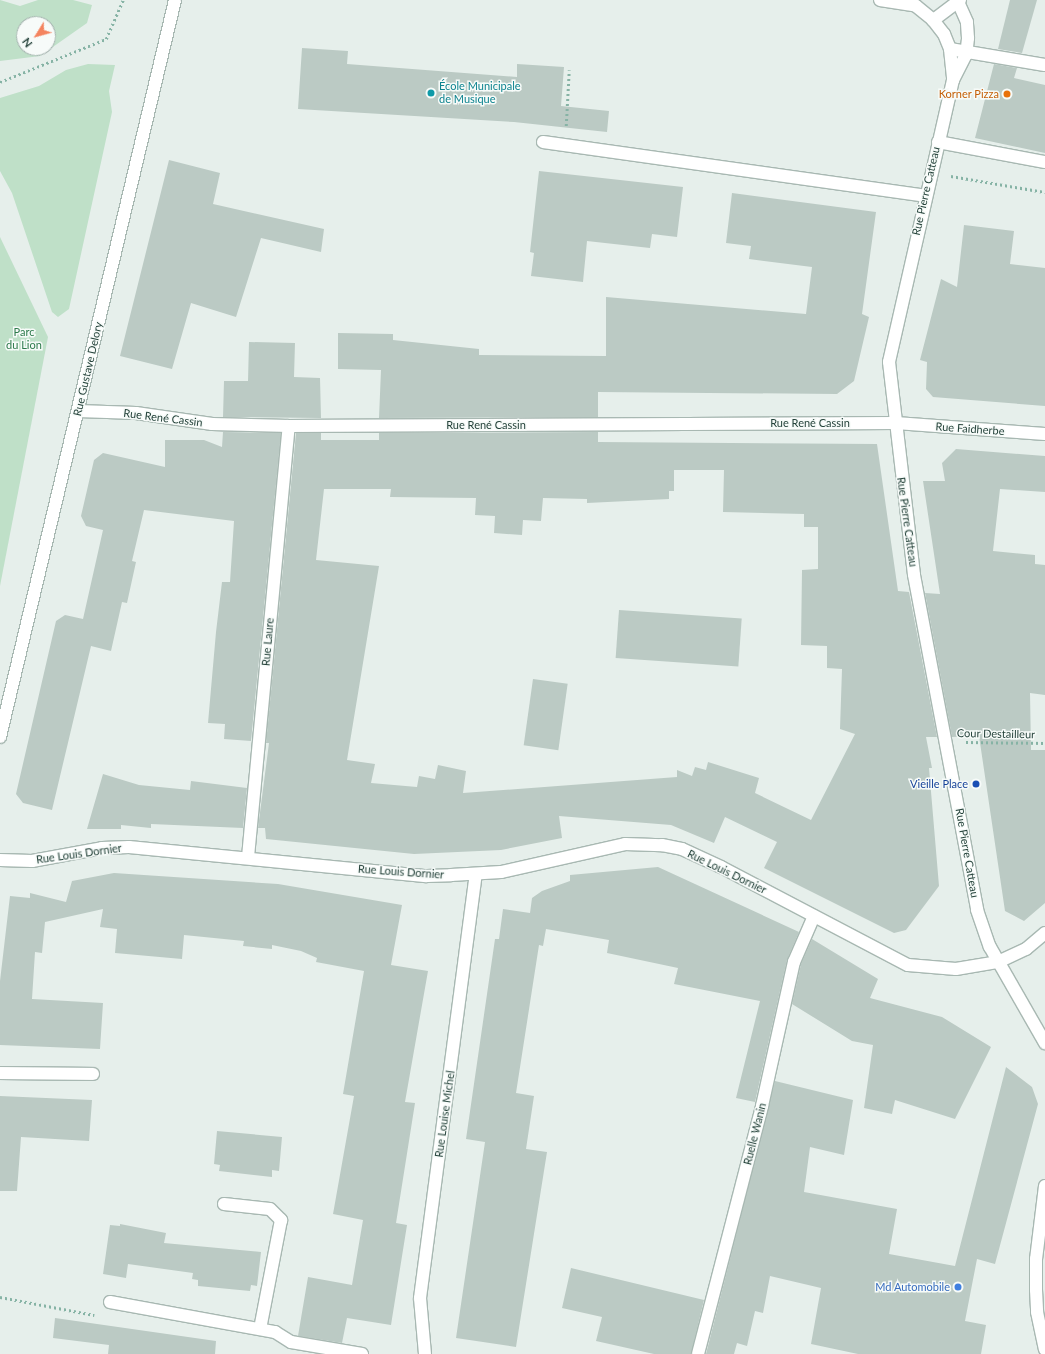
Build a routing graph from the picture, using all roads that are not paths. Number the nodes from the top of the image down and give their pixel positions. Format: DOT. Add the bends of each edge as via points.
graph roads {
  1 [pos="175,0"];
  2 [pos="880,0"];
  3 [pos="958,1"];
  4 [pos="933,20"];
  5 [pos="950,49"];
  6 [pos="967,50"];
  7 [pos="1045,65"];
  8 [pos="953,80"];
  9 [pos="543,142"];
  10 [pos="938,142"];
  11 [pos="1045,162"];
  12 [pos="925,196"];
  13 [pos="78,412"];
  14 [pos="896,423"];
  15 [pos="289,426"];
  16 [pos="1045,434"];
  17 [pos="0,737"];
  18 [pos="248,857"];
  19 [pos="0,860"];
  20 [pos="476,874"];
  21 [pos="814,916"];
  22 [pos="1045,933"];
  23 [pos="998,962"];
  24 [pos="1045,1043"];
  25 [pos="0,1073"];
  26 [pos="93,1074"];
  27 [pos="1045,1186"];
  28 [pos="224,1204"];
  29 [pos="110,1302"];
  30 [pos="260,1329"];
  31 [pos="1045,1349"];
  32 [pos="326,1351"];
  33 [pos="362,1354"];
  34 [pos="425,1354"];
  35 [pos="698,1354"];
  1 -- 13 [label="street, Rue Gustave Delory"];
  2 -- 4 [label="street" via="916,6"];
  3 -- 4 [label="street, Rue Pierre Catteau"];
  3 -- 6 [label="street, Rue Pierre Catteau" via="967,22"];
  4 -- 5 [label="street, Rue Pierre Catteau" via="944,34"];
  5 -- 6 [label="street"];
  5 -- 8 [label="street, Rue Pierre Catteau"];
  6 -- 7 [label="street"];
  6 -- 8 [label="street, Rue Pierre Catteau"];
  8 -- 10 [label="street, Rue Pierre Catteau"];
  9 -- 12 [label="street"];
  10 -- 11 [label="street"];
  10 -- 12 [label="street, Rue Pierre Catteau"];
  12 -- 14 [label="street, Rue Pierre Catteau" via="891,351"];
  13 -- 15 [label="street, Rue René Cassin" via="136,413 212,424"];
  13 -- 17 [label="street, Rue Gustave Delory"];
  14 -- 15 [label="street, Rue René Cassin"];
  14 -- 16 [label="street, Rue Faidherbe"];
  14 -- 23 [label="street, Rue Pierre Catteau" via="913,568 980,924"];
  15 -- 18 [label="street, Rue Laure"];
  18 -- 19 [label="street, Rue Louis Dornier" via="128,847 102,848 32,860"];
  18 -- 20 [label="street, Rue Louis Dornier" via="427,876"];
  20 -- 21 [label="street, Rue Louis Dornier" via="502,872 625,844 662,845 701,858"];
  20 -- 34 [label="street, Rue Louise Michel" via="421,1292"];
  21 -- 23 [label="street, Rue Louis Dornier" via="908,965 936,969 967,968"];
  21 -- 35 [label="street, Ruelle Wanin" via="794,962 762,1106"];
  22 -- 23 [label="street" via="1026,949"];
  23 -- 24 [label="street"];
  25 -- 26 [label="street"];
  27 -- 31 [label="street" via="1037,1245 1036,1312"];
  28 -- 30 [label="street" via="270,1209 281,1220"];
  29 -- 30 [label="street"];
  30 -- 32 [label="street" via="276,1332 292,1342"];
  32 -- 33 [label="street"];
}
